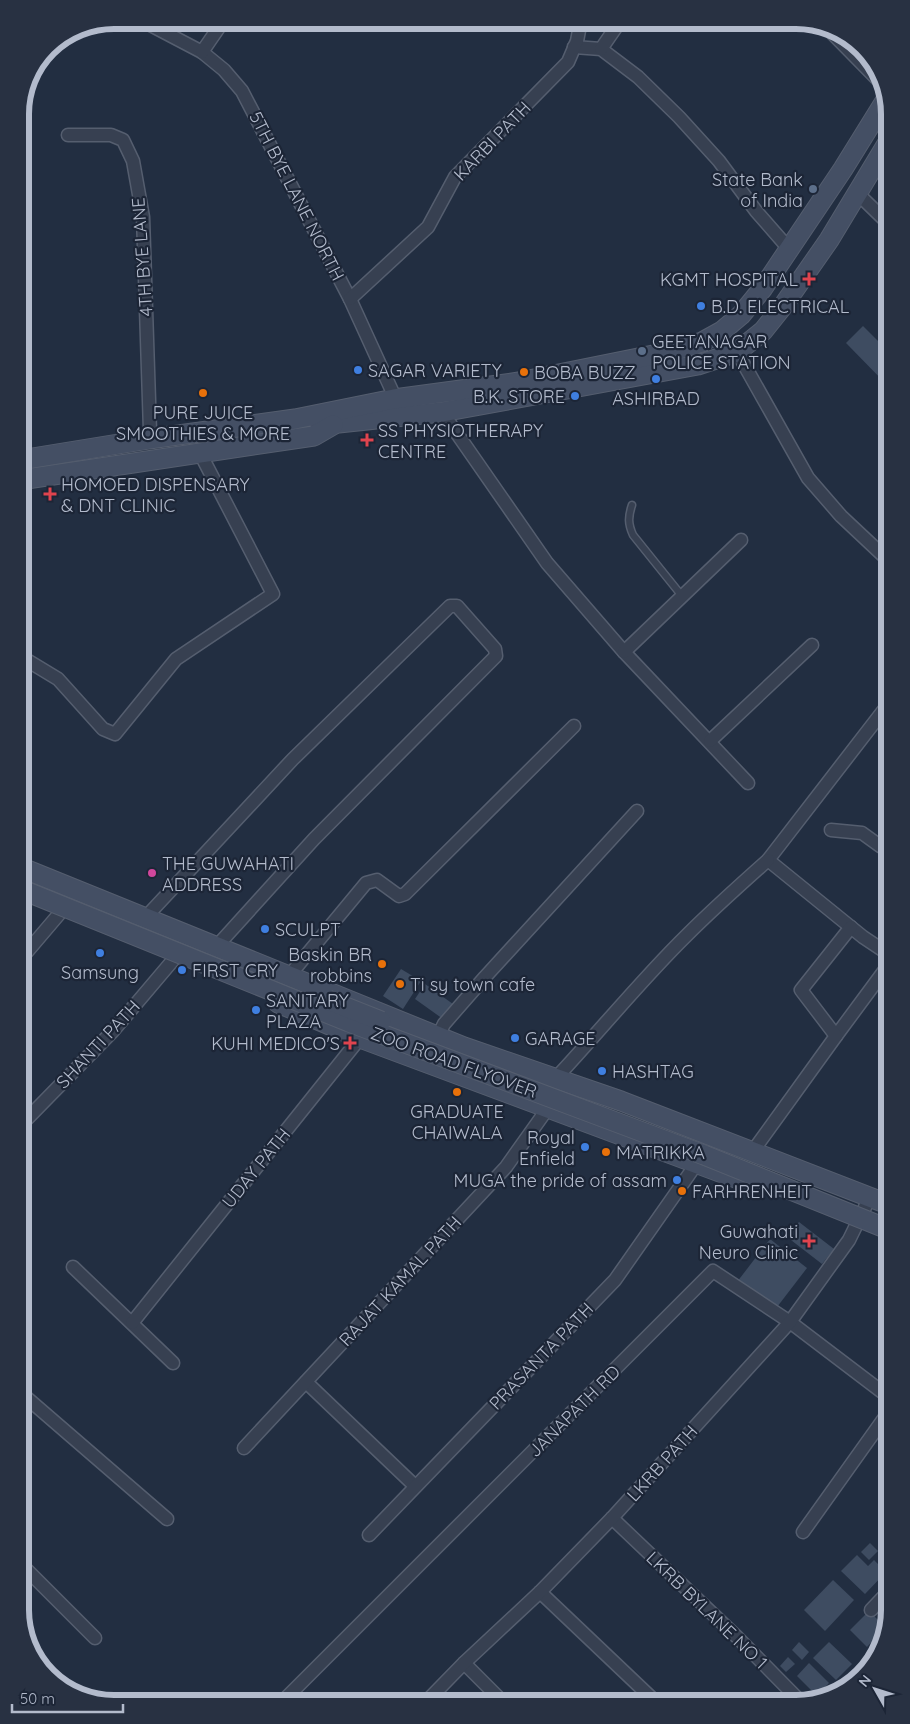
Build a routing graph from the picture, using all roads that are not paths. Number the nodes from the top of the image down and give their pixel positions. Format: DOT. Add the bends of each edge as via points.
graph roads {
  1 [pos="158,29"];
  2 [pos="218,29"];
  3 [pos="579,29"];
  4 [pos="615,29"];
  5 [pos="839,40"];
  6 [pos="574,47"];
  7 [pos="601,49"];
  8 [pos="202,52"];
  9 [pos="871,72"];
  10 [pos="881,108"];
  11 [pos="68,135"];
  12 [pos="881,154"];
  13 [pos="857,193"];
  14 [pos="881,216"];
  15 [pos="790,250"];
  16 [pos="350,299"];
  17 [pos="737,352"];
  18 [pos="394,399"];
  19 [pos="442,412"];
  20 [pos="404,415"];
  21 [pos="334,418"];
  22 [pos="295,424"];
  23 [pos="150,432"];
  24 [pos="29,451"];
  25 [pos="200,453"];
  26 [pos="29,459"];
  27 [pos="29,468"];
  28 [pos="29,479"];
  29 [pos="632,505"];
  30 [pos="740,540"];
  31 [pos="881,553"];
  32 [pos="682,596"];
  33 [pos="812,646"];
  34 [pos="624,652"];
  35 [pos="29,661"];
  36 [pos="881,714"];
  37 [pos="574,726"];
  38 [pos="710,741"];
  39 [pos="748,783"];
  40 [pos="637,811"];
  41 [pos="831,830"];
  42 [pos="881,846"];
  43 [pos="768,860"];
  44 [pos="29,871"];
  45 [pos="29,881"];
  46 [pos="29,893"];
  47 [pos="29,901"];
  48 [pos="60,913"];
  49 [pos="145,918"];
  50 [pos="851,926"];
  51 [pos="217,946"];
  52 [pos="881,948"];
  53 [pos="29,949"];
  54 [pos="174,959"];
  55 [pos="881,975"];
  56 [pos="289,976"];
  57 [pos="380,1013"];
  58 [pos="438,1036"];
  59 [pos="836,1036"];
  60 [pos="360,1038"];
  61 [pos="556,1078"];
  62 [pos="548,1108"];
  63 [pos="29,1117"];
  64 [pos="753,1151"];
  65 [pos="697,1163"];
  66 [pos="870,1197"];
  67 [pos="881,1201"];
  68 [pos="881,1212"];
  69 [pos="857,1225"];
  70 [pos="881,1226"];
  71 [pos="881,1234"];
  72 [pos="73,1267"];
  73 [pos="790,1322"];
  74 [pos="132,1323"];
  75 [pos="173,1363"];
  76 [pos="306,1382"];
  77 [pos="881,1391"];
  78 [pos="29,1400"];
  79 [pos="881,1423"];
  80 [pos="244,1448"];
  81 [pos="415,1486"];
  82 [pos="612,1518"];
  83 [pos="167,1519"];
  84 [pos="803,1532"];
  85 [pos="369,1535"];
  86 [pos="29,1572"];
  87 [pos="540,1592"];
  88 [pos="881,1599"];
  89 [pos="871,1610"];
  90 [pos="95,1638"];
  91 [pos="464,1663"];
  92 [pos="289,1695"];
  93 [pos="433,1695"];
  94 [pos="497,1695"];
  95 [pos="649,1695"];
  96 [pos="794,1695"];
  1 -- 8 [label="street, 5TH BYE LANE NORTH"];
  2 -- 8 [label="street"];
  3 -- 6 [label="street, KARBI PATH"];
  4 -- 7 [label="street"];
  5 -- 9 [label="street"];
  6 -- 7 [label="street"];
  6 -- 16 [label="street, KARBI PATH" via="568,62 454,177 428,227"];
  7 -- 15 [label="street" via="638,77 679,116"];
  8 -- 16 [label="street, 5TH BYE LANE NORTH" via="242,90"];
  10 -- 15 [label="main road"];
  11 -- 23 [label="street, 4TH BYE LANE" via="111,135 124,140 133,160 143,217"];
  12 -- 13 [label="main road"];
  13 -- 14 [label="street"];
  13 -- 17 [label="main road" via="784,306 763,331"];
  15 -- 18 [label="main road" via="741,315 702,342 673,351 519,382"];
  16 -- 18 [label="street, 5TH BYE LANE NORTH"];
  17 -- 19 [label="main road" via="698,365"];
  17 -- 31 [label="street" via="808,478"];
  18 -- 20 [label="street, 5TH BYE LANE NORTH"];
  18 -- 21 [label="main road"];
  19 -- 20 [label="main road"];
  19 -- 34 [label="street" via="547,563"];
  20 -- 21 [label="main road"];
  21 -- 22 [label="main road"];
  21 -- 23 [label="main road" via="308,407"];
  21 -- 25 [label="main road" via="314,436"];
  22 -- 26 [label="main road" via="149,439"];
  22 -- 27 [label="main road"];
  23 -- 24 [label="main road"];
  25 -- 28 [label="main road"];
  25 -- 35 [label="street" via="273,594 176,659 115,734 103,729 58,679"];
  29 -- 32 [label="lane" via="628,525 633,536"];
  30 -- 32 [label="street"];
  32 -- 34 [label="street"];
  33 -- 38 [label="street"];
  34 -- 38 [label="street"];
  36 -- 43 [label="street"];
  37 -- 56 [label="street" via="405,894 399,896 377,880 366,884"];
  38 -- 39 [label="street"];
  40 -- 58 [label="street" via="485,977 444,1024"];
  41 -- 42 [label="street" via="862,833"];
  43 -- 50 [label="street"];
  43 -- 61 [label="street" via="686,935"];
  44 -- 49 [label="main road"];
  45 -- 68 [label="main road, ZOO ROAD FLYOVER, bridge" via="435,1043 738,1154"];
  46 -- 70 [label="main road, ZOO ROAD FLYOVER, bridge" via="349,1022 704,1155"];
  47 -- 48 [label="main road"];
  48 -- 53 [label="street"];
  48 -- 54 [label="main road"];
  49 -- 51 [label="main road"];
  49 -- 51 [label="street" via="293,759 450,606 457,606 495,649 496,656 314,840"];
  50 -- 52 [label="street"];
  50 -- 59 [label="street" via="801,990"];
  51 -- 56 [label="main road"];
  54 -- 60 [label="main road"];
  54 -- 63 [label="street, SHANTI PATH" via="113,1031"];
  55 -- 59 [label="street"];
  56 -- 57 [label="main road"];
  57 -- 58 [label="main road"];
  57 -- 60 [label="street, UDAY PATH"];
  58 -- 61 [label="main road"];
  59 -- 64 [label="street"];
  60 -- 62 [label="main road"];
  60 -- 74 [label="street, UDAY PATH"];
  61 -- 64 [label="main road"];
  62 -- 65 [label="main road"];
  62 -- 76 [label="street, RAJAT KAMAL PATH" via="506,1167"];
  64 -- 66 [label="main road"];
  65 -- 69 [label="main road"];
  65 -- 81 [label="street, PRASANTA PATH" via="615,1280"];
  66 -- 67 [label="main road"];
  66 -- 69 [label="street, LKRB PATH"];
  69 -- 71 [label="main road"];
  69 -- 73 [label="street, LKRB PATH" via="850,1240"];
  72 -- 74 [label="street"];
  73 -- 77 [label="street, JANAPATH RD"];
  73 -- 82 [label="street, LKRB PATH"];
  73 -- 92 [label="street, JANAPATH RD" via="713,1271"];
  74 -- 75 [label="street"];
  76 -- 80 [label="street, RAJAT KAMAL PATH"];
  76 -- 81 [label="street"];
  78 -- 83 [label="street"];
  79 -- 84 [label="street"];
  81 -- 85 [label="street, PRASANTA PATH"];
  82 -- 87 [label="street, LKRB PATH"];
  82 -- 96 [label="street, LKRB BYLANE NO 1"];
  86 -- 90 [label="street"];
  87 -- 91 [label="street, LKRB PATH"];
  87 -- 95 [label="street"];
  88 -- 89 [label="street"];
  91 -- 93 [label="street, LKRB PATH"];
  91 -- 94 [label="street"];
}
